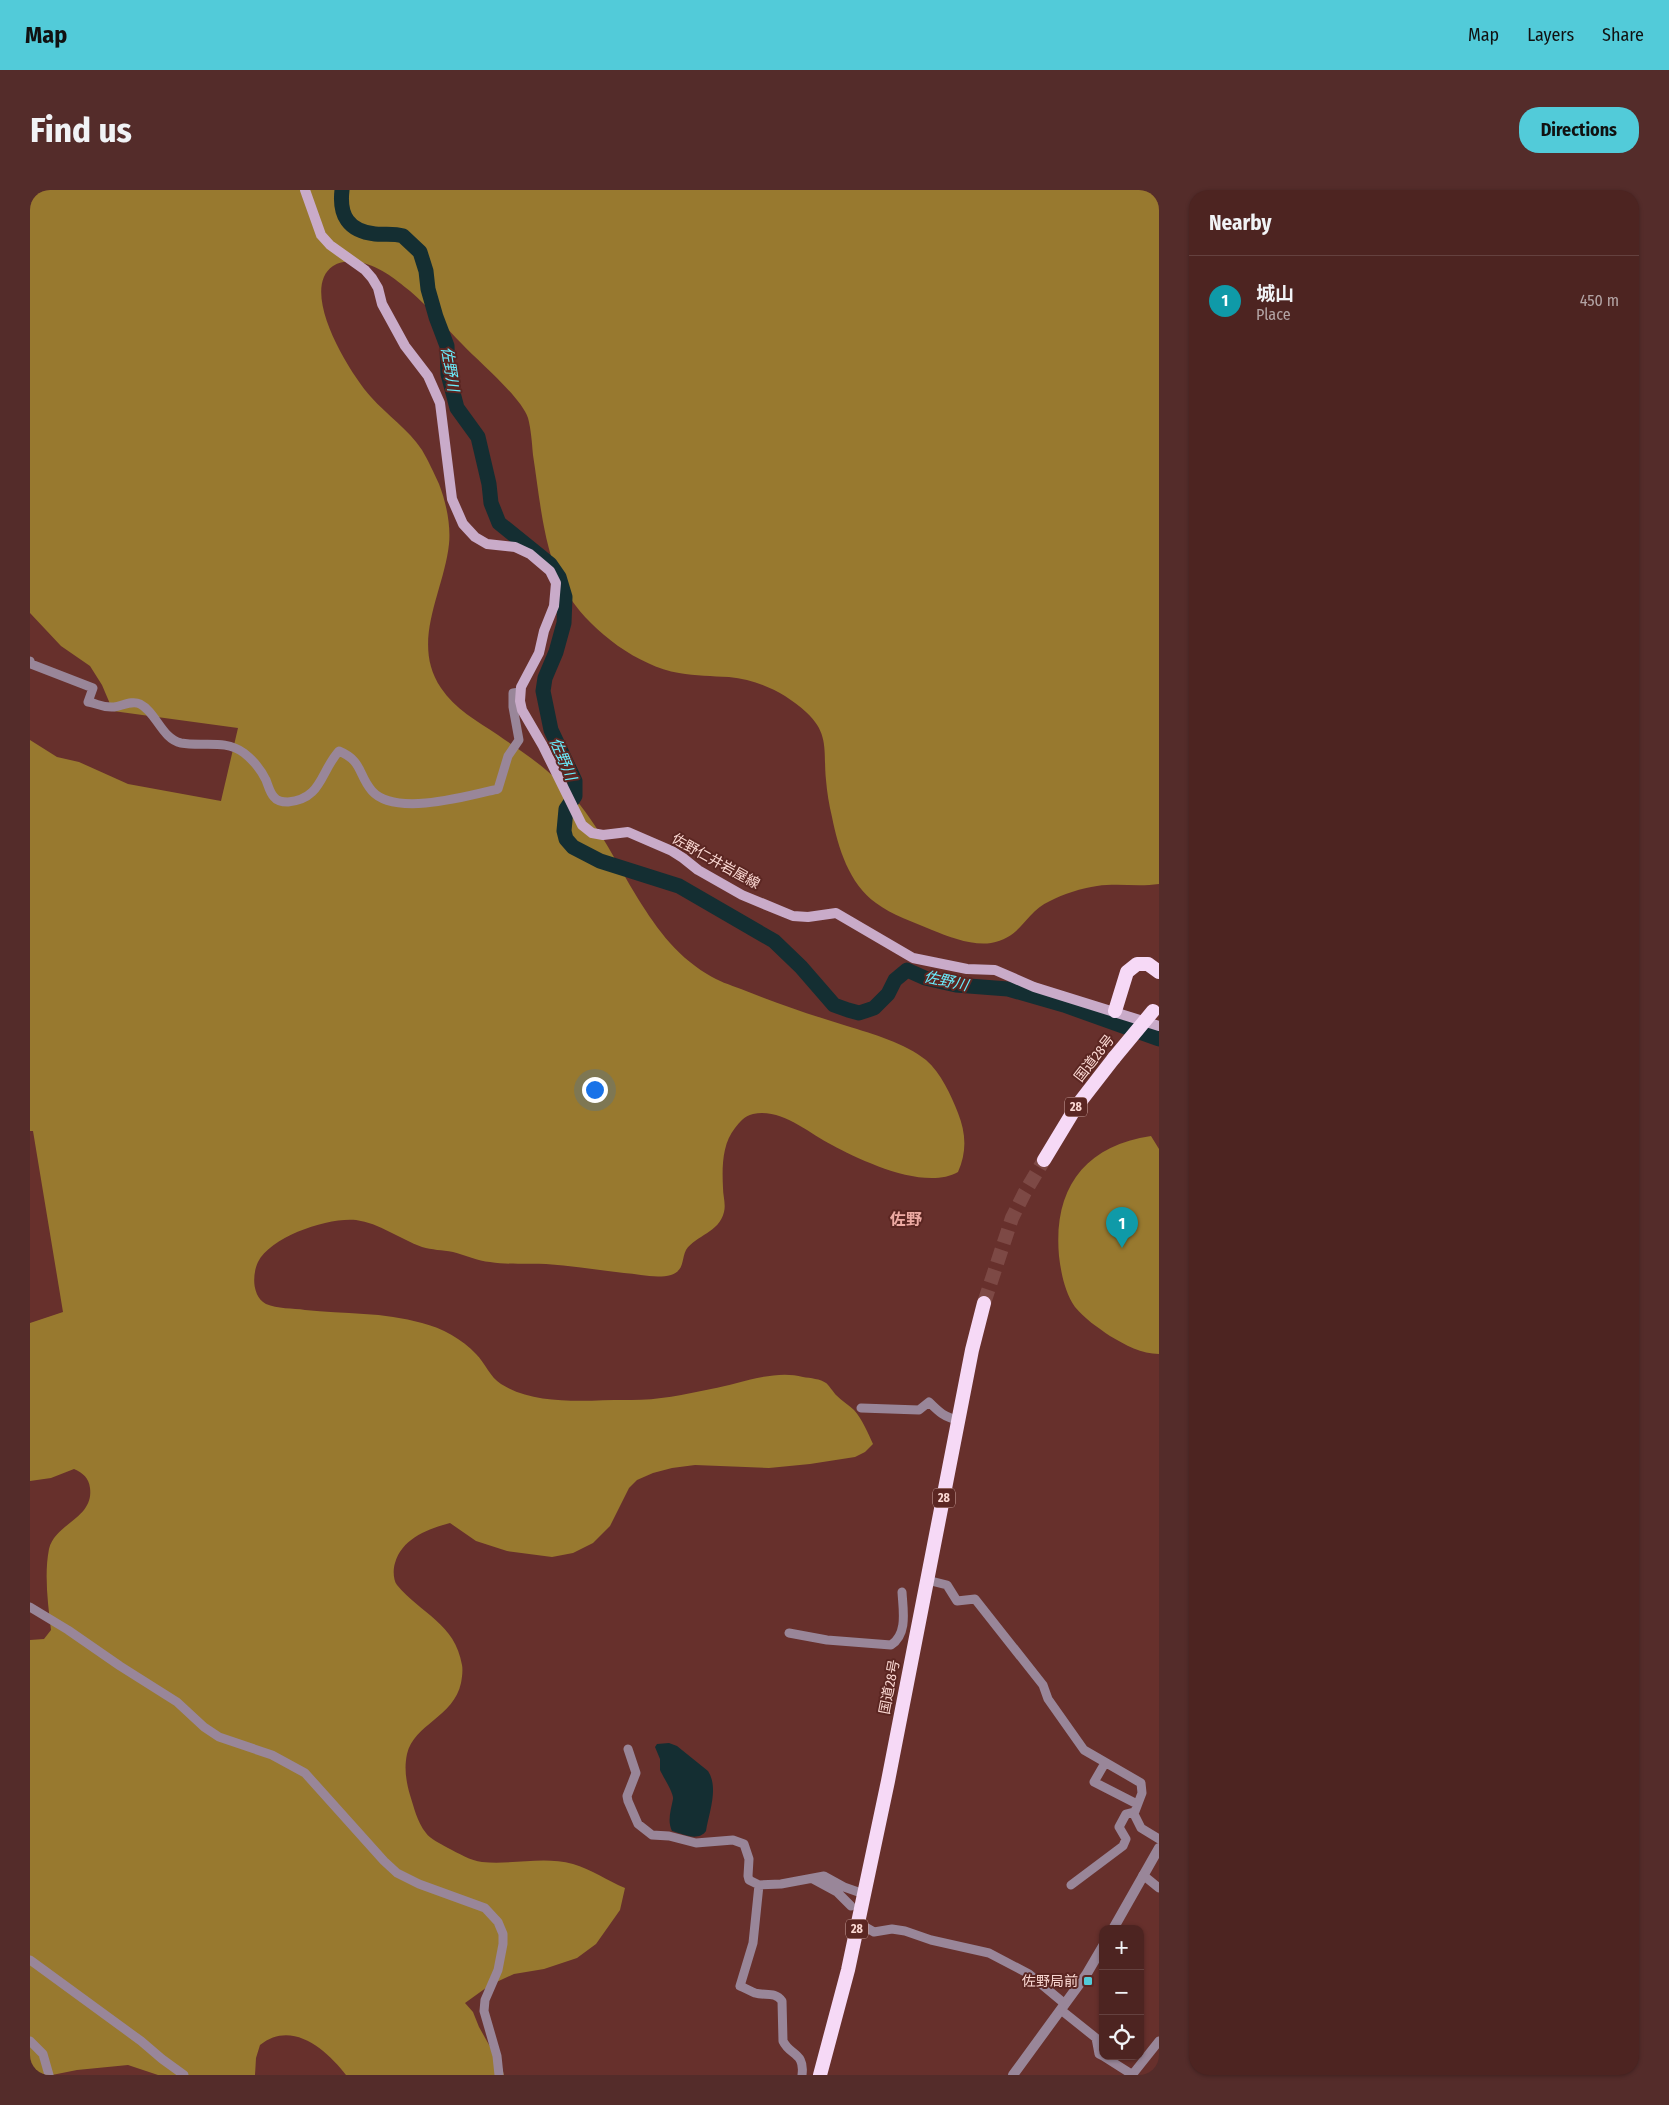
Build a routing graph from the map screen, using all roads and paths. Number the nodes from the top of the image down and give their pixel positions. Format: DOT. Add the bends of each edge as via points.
graph roads {
  1 [pos="305,190"];
  2 [pos="30,661"];
  3 [pos="520,692"];
  4 [pos="1159,972"];
  5 [pos="1156,1008"];
  6 [pos="1115,1011"];
  7 [pos="1159,1026"];
  8 [pos="1044,1160"];
  9 [pos="984,1303"];
  10 [pos="861,1408"];
  11 [pos="959,1420"];
  12 [pos="927,1580"];
  13 [pos="902,1592"];
  14 [pos="30,1607"];
  15 [pos="790,1633"];
  16 [pos="628,1749"];
  17 [pos="1105,1763"];
  18 [pos="1135,1808"];
  19 [pos="1159,1839"];
  20 [pos="1159,1848"];
  21 [pos="1144,1875"];
  22 [pos="813,1879"];
  23 [pos="759,1885"];
  24 [pos="1071,1885"];
  25 [pos="1159,1888"];
  26 [pos="864,1894"];
  27 [pos="851,1906"];
  28 [pos="1114,1925"];
  29 [pos="867,1928"];
  30 [pos="1099,1953"];
  31 [pos="30,1960"];
  32 [pos="1063,2007"];
  33 [pos="30,2041"];
  34 [pos="1159,2041"];
  35 [pos="1099,2054"];
  36 [pos="1109,2060"];
  37 [pos="49,2075"];
  38 [pos="184,2075"];
  39 [pos="499,2075"];
  40 [pos="802,2075"];
  41 [pos="820,2075"];
  42 [pos="1013,2075"];
  43 [pos="1133,2075"];
  1 -- 3 [label="main road" via="321,235 372,278 405,346 428,376 440,403 452,499 463,524 486,544 515,547 530,554 550,571 556,583 554,606 538,654"];
  2 -- 3 [label="street" via="93,688 88,702 97,706 140,704 179,743 224,744 236,748 257,767 273,796 288,802 309,796 339,751 350,756 374,794 401,804 421,805 498,789 508,756 519,740 513,693"];
  3 -- 6 [label="main road, 佐野仁井岩屋線" via="522,710 582,824 592,833 628,832 672,851 698,870 742,894 793,916 836,913 913,958 967,969 995,970 1034,987"];
  4 -- 6 [label="highway" via="1148,964 1137,964 1127,972"];
  5 -- 8 [label="highway, 国道28号 / 28, bridge" via="1076,1107"];
  6 -- 7 [label="main road, 佐野仁井岩屋線"];
  9 -- 11 [label="highway, 国道28号 / 28"];
  10 -- 11 [label="street" via="920,1410 930,1402 940,1414"];
  11 -- 12 [label="highway, 国道28号 / 28"];
  12 -- 17 [label="street" via="947,1585 958,1601 975,1599 1043,1685 1048,1699 1084,1750"];
  12 -- 26 [label="highway, 国道28号 / 28"];
  13 -- 15 [label="street" via="903,1631 892,1645 827,1640"];
  14 -- 39 [label="street" via="177,1702 219,1738 272,1755 305,1773 397,1873 432,1890 476,1904 493,1915 504,1934 498,1970 485,2000 484,2011"];
  16 -- 23 [label="street" via="636,1773 628,1796 638,1824 652,1835 696,1843 733,1840 744,1844 749,1859 749,1880"];
  17 -- 18 [label="street" via="1141,1783"];
  17 -- 18 [label="street" via="1094,1782"];
  18 -- 19 [label="street" via="1141,1828"];
  18 -- 24 [label="street" via="1126,1814 1119,1826 1126,1839 1123,1846"];
  20 -- 21 [label="street"];
  21 -- 25 [label="street"];
  21 -- 28 [label="street"];
  22 -- 23 [label="street"];
  22 -- 26 [label="street" via="824,1876"];
  22 -- 27 [label="street" via="837,1892"];
  23 -- 40 [label="street" via="753,1943 740,1986 757,1993 773,1994 782,2001 785,2045 803,2064"];
  26 -- 41 [label="highway, 国道28号 / 28"];
  29 -- 32 [label="street" via="874,1932 904,1931 989,1953 1029,1974"];
  30 -- 32 [label="street"];
  31 -- 38 [label="street"];
  32 -- 35 [label="street" via="1096,2038"];
  32 -- 42 [label="street"];
  33 -- 37 [label="street" via="43,2054"];
  34 -- 43 [label="street"];
  36 -- 43 [label="street"];
}
